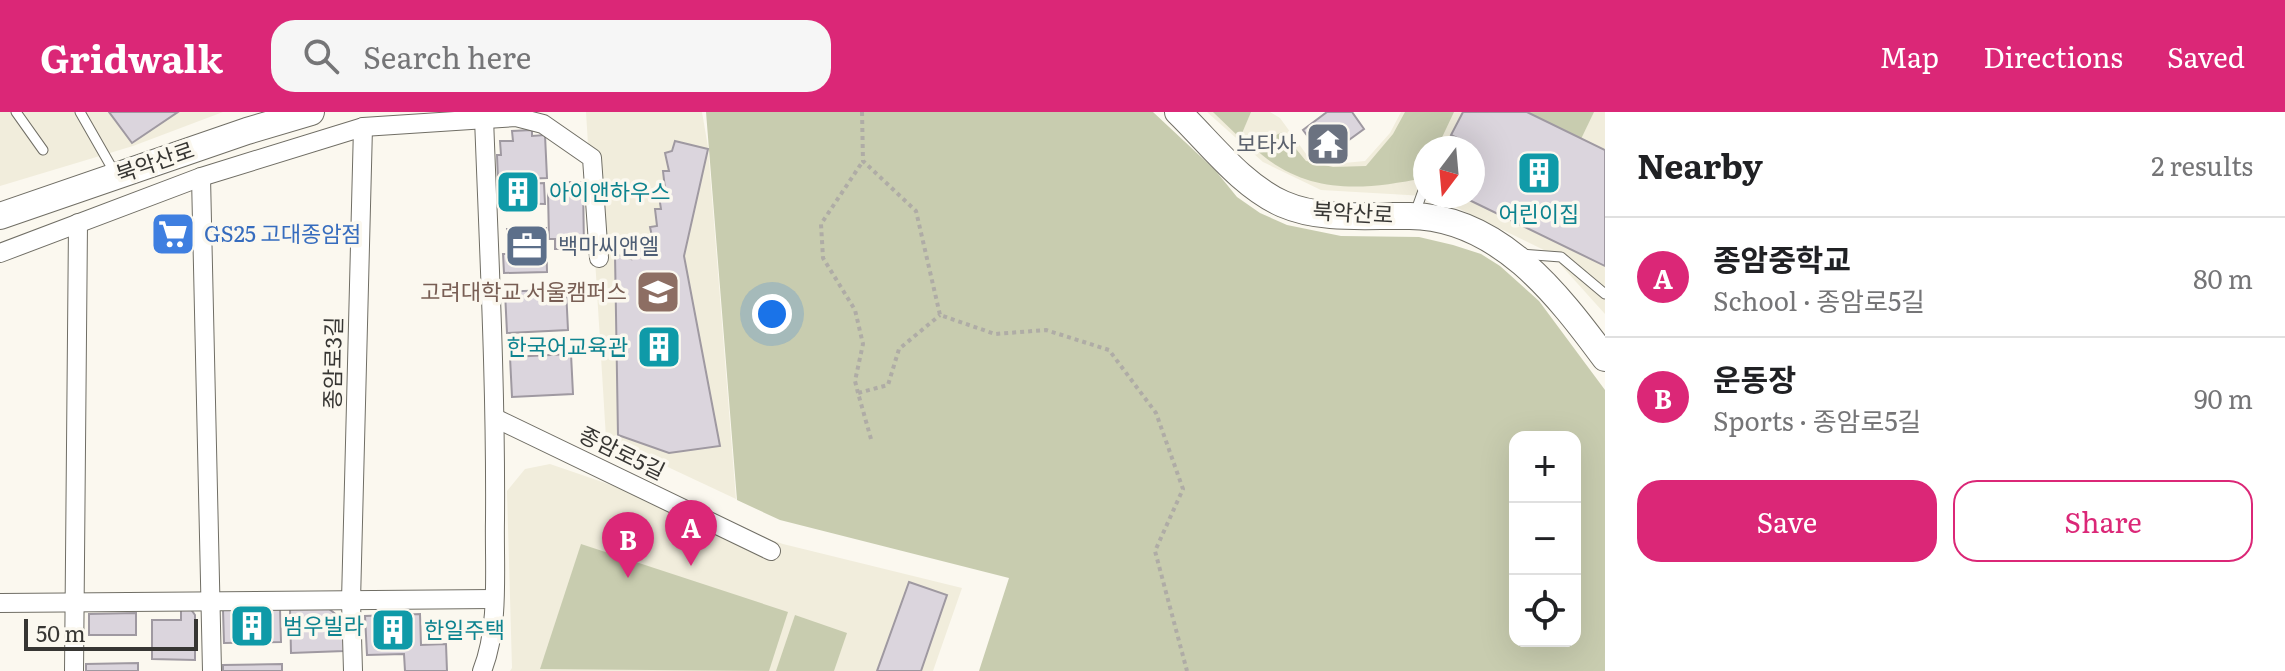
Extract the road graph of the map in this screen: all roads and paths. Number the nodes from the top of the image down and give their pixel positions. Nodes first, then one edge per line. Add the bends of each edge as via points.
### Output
1 (16, 112) edge
2 (80, 112) edge
3 (311, 112) edge
4 (862, 112) edge
5 (1178, 112) edge
6 (484, 118) junction
7 (363, 127) junction
8 (43, 150) dead end
9 (863, 161) junction
10 (116, 175) junction
11 (201, 177) junction
12 (1417, 208) edge
13 (0, 216) edge
14 (1414, 216) junction
15 (78, 223) junction
16 (0, 253) edge
17 (1514, 254) junction
18 (599, 258) dead end
19 (1605, 294) edge
20 (940, 315) junction
21 (1605, 358) edge
22 (858, 393) junction
23 (495, 418) junction
24 (871, 439) dead end
25 (771, 551) dead end
26 (494, 599) junction
27 (351, 601) junction
28 (211, 602) junction
29 (0, 603) edge
30 (73, 603) junction
31 (74, 671) edge
32 (212, 671) edge
33 (353, 671) edge
34 (482, 671) edge
35 (1187, 671) edge

1 - 8 lane
2 - 10 lane
3 - 10 street, 북악산로
4 - 9 path
5 - 14 street, 북악산로 via 1250,183 1282,204 1341,216
6 - 7 street
6 - 18 street via 531,119 592,158
6 - 23 street
7 - 11 street
7 - 27 street, 종암로3길
9 - 20 path via 916,211
9 - 22 path via 821,224 823,258 855,310 863,344 855,381
10 - 13 street, 북악산로
11 - 15 street
11 - 28 street
12 - 14 lane
14 - 17 street, 북악산로 via 1456,224
15 - 16 street
15 - 30 street
17 - 19 lane via 1561,257
17 - 21 street, 북악산로
20 - 22 path via 899,349 888,385
20 - 35 path via 995,334 1046,330 1109,350 1156,413 1183,489 1155,551
22 - 24 path
23 - 25 street, 종암로5길
23 - 26 street
26 - 27 street
26 - 34 street
27 - 28 street
27 - 33 street, 종암로3길
28 - 30 street
28 - 32 street
29 - 30 street
30 - 31 street

